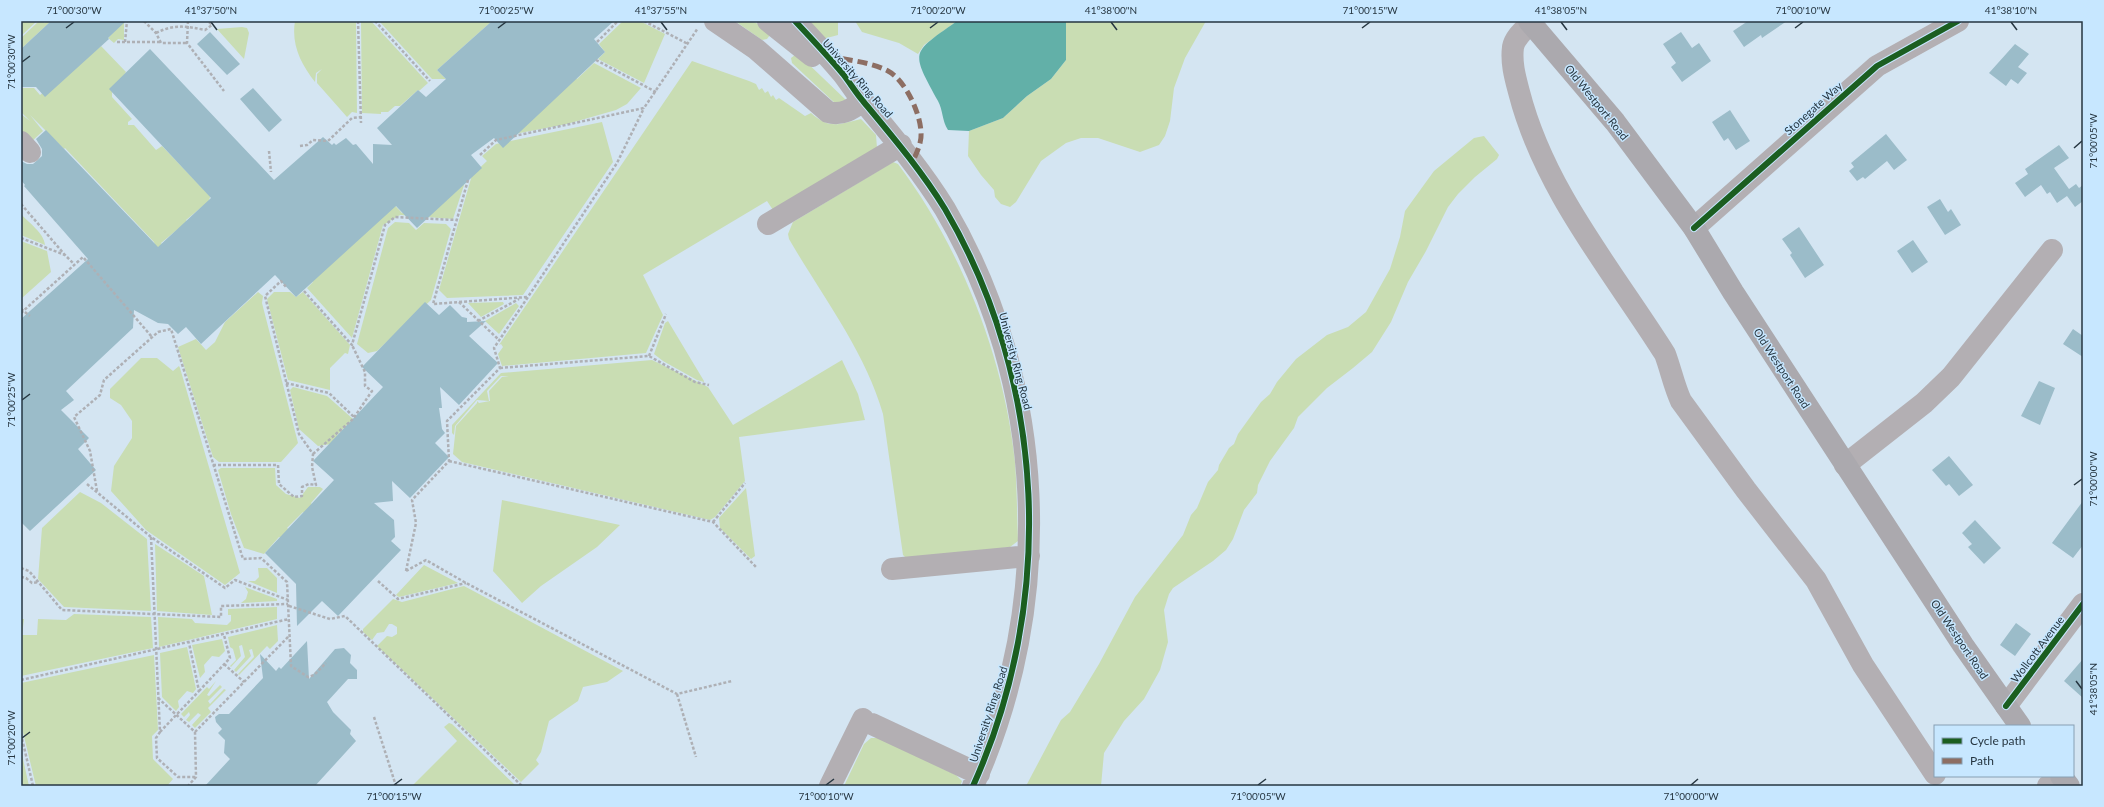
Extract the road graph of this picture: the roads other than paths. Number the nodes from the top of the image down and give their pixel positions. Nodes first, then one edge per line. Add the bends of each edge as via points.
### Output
1 (768, 21) edge
2 (1958, 21) edge
3 (1530, 22) edge
4 (707, 25) edge
5 (795, 29) edge
6 (772, 62) junction
7 (863, 101) junction
8 (901, 145) junction
9 (768, 224) dead end
10 (1694, 228) junction
11 (2052, 250) dead end
12 (1845, 465) junction
13 (1029, 556) junction
14 (892, 569) dead end
15 (2083, 604) edge
16 (2006, 706) junction
17 (2019, 725) edge
18 (1934, 772) edge
19 (1937, 777) edge
20 (976, 780) edge
21 (830, 786) edge
22 (1942, 786) edge

1 - 5 street, University Ring Road
2 - 10 street, Stonegate Way via 1877,66
3 - 10 main road, Old Westport Road via 1615,122
3 - 18 street via 1517,37 1513,70 1524,114 1545,165 1611,273 1665,354 1674,387 1681,401 1816,580 1863,665
4 - 6 street
5 - 6 street
5 - 7 street, University Ring Road
6 - 7 street via 828,112 846,112
7 - 8 street, University Ring Road
8 - 9 street
8 - 13 street, University Ring Road via 931,187 961,238 984,288 1004,346 1022,421 1027,461 1030,501
10 - 12 main road, Old Westport Road
11 - 12 street via 1951,377 1924,403
12 - 16 main road, Old Westport Road
13 - 14 street
13 - 20 street, University Ring Road via 1023,614 1013,671 1000,717
15 - 16 street, Wollcott Avenue
16 - 17 main road, Old Westport Road
19 - 22 street
20 - 21 street via 867,721

